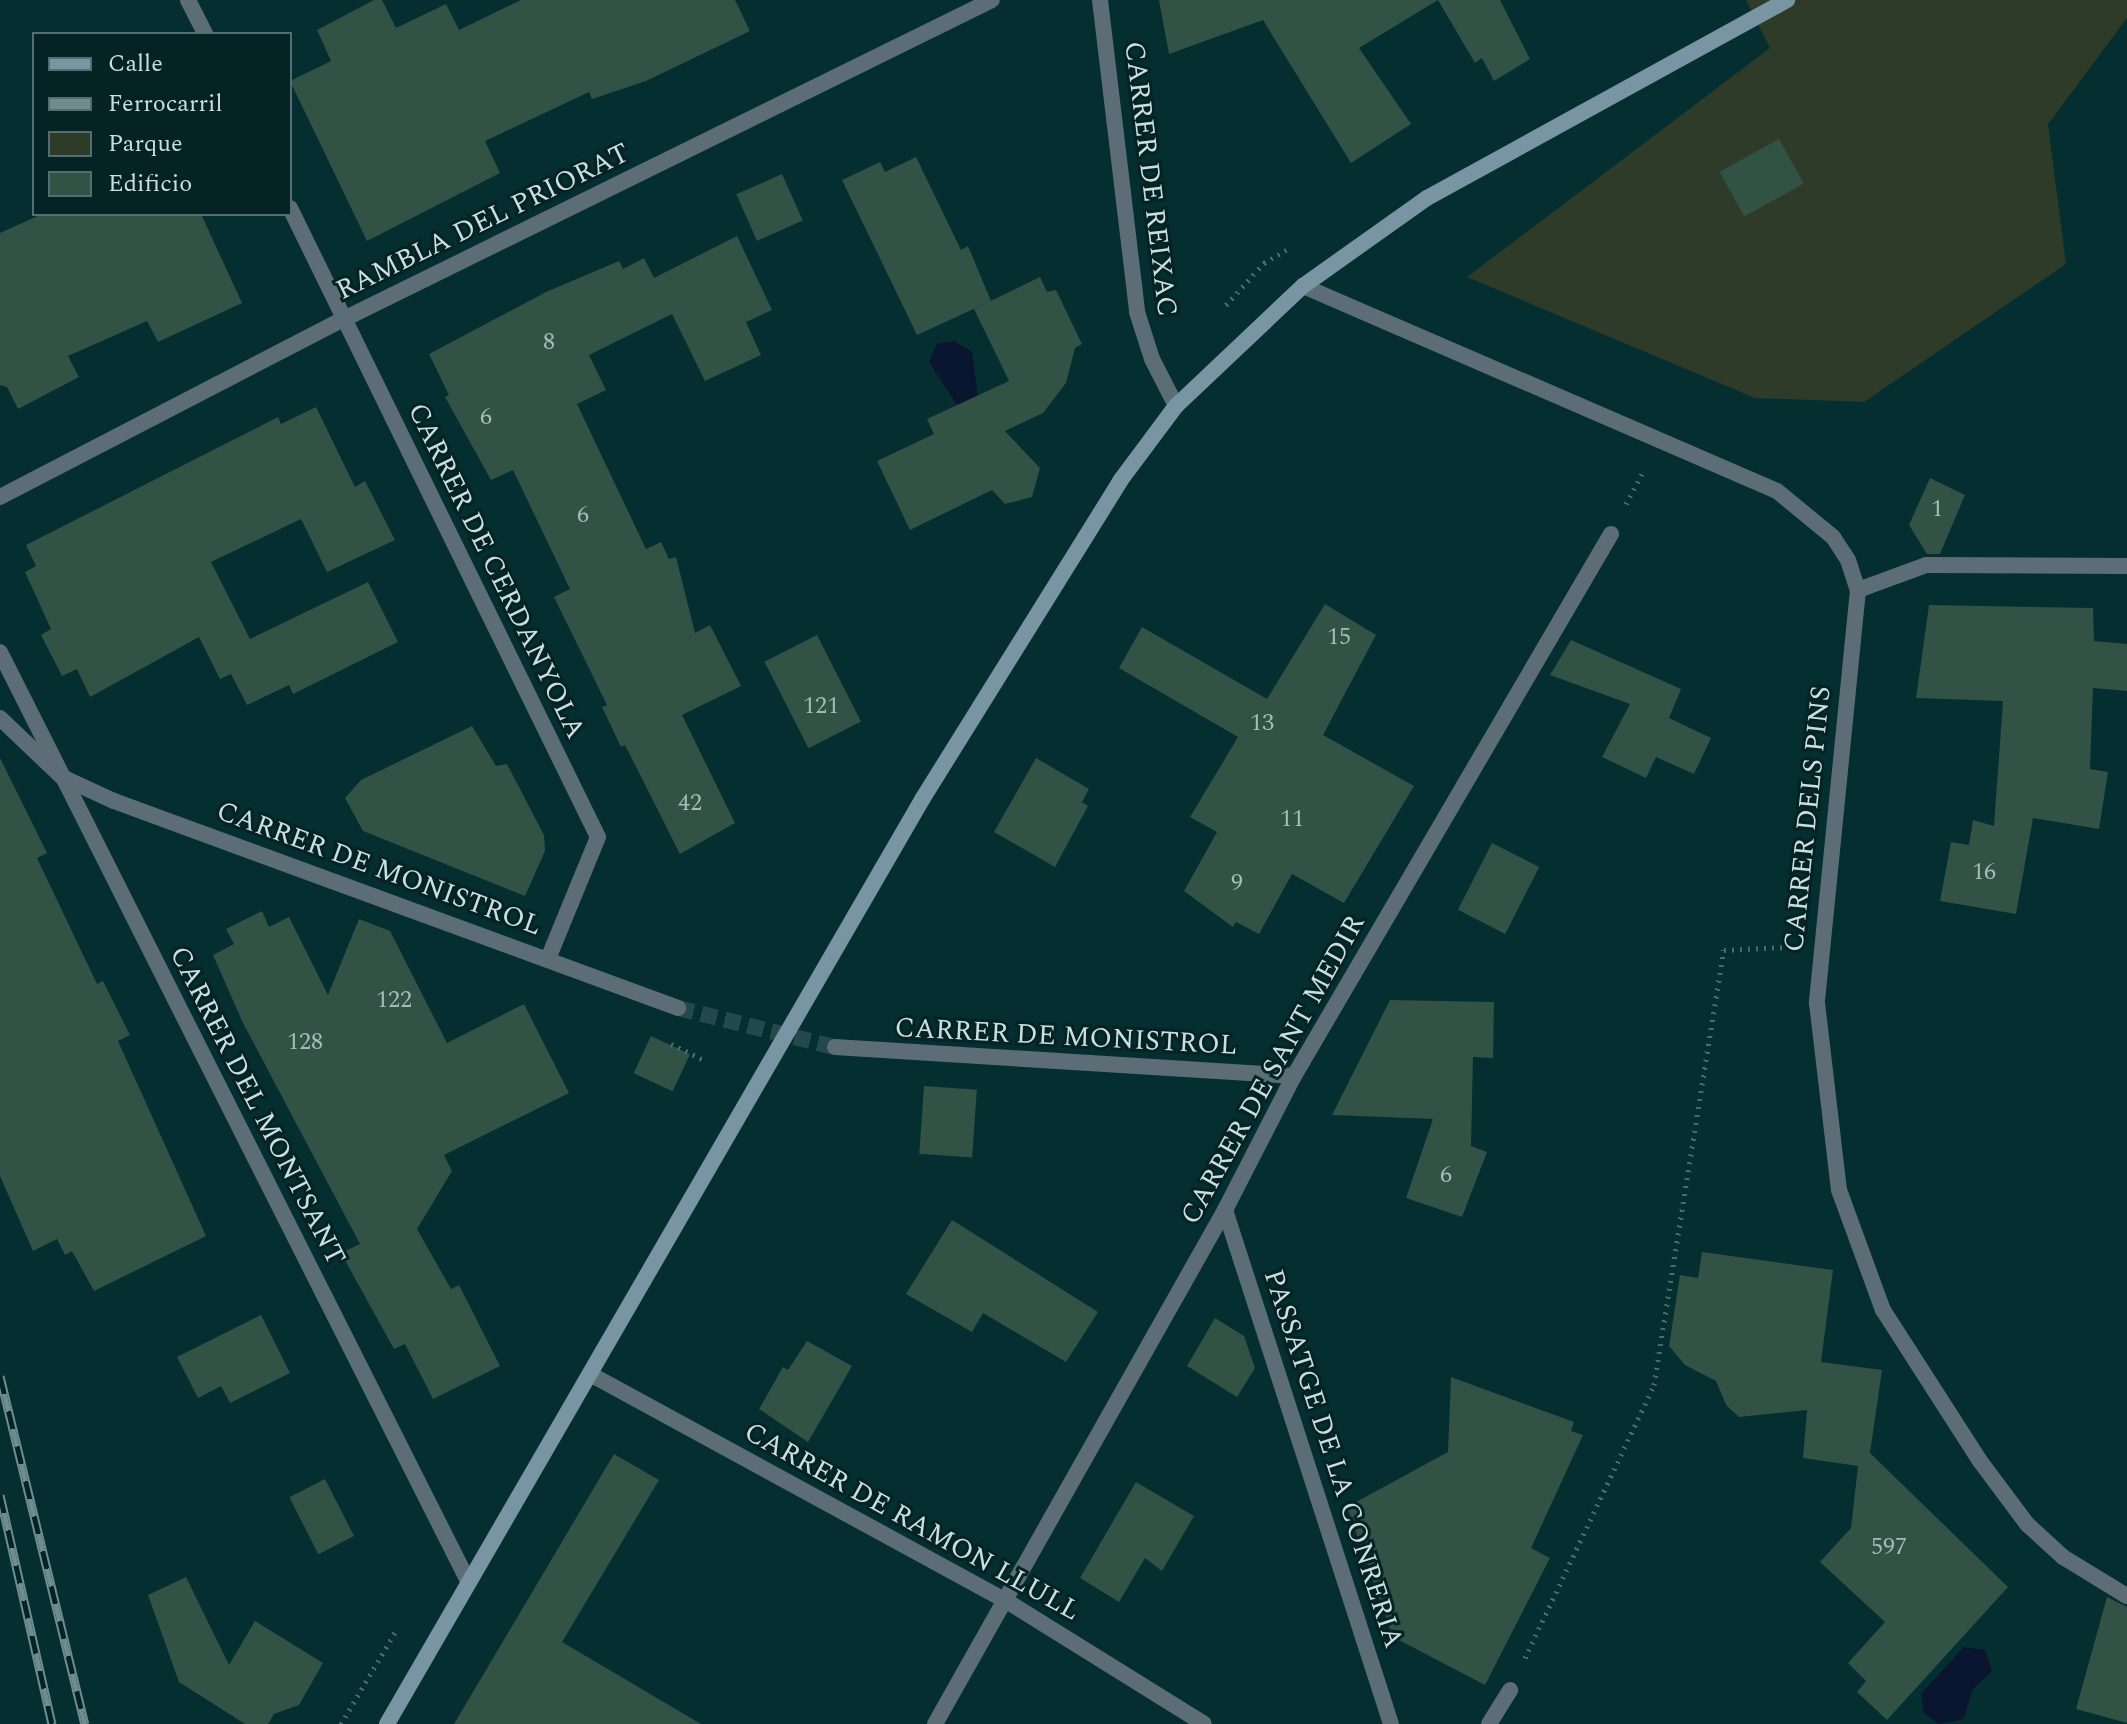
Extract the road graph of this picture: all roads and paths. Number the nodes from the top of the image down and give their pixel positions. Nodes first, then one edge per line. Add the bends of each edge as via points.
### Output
1 (188, 0) edge
2 (992, 0) edge
3 (1100, 0) edge
4 (1787, 0) edge
5 (204, 32) edge
6 (292, 212) edge
7 (1303, 286) junction
8 (344, 319) junction
9 (1176, 406) junction
10 (1658, 442) junction
11 (0, 497) edge
12 (1611, 534) joint
13 (2127, 566) edge
14 (1858, 590) junction
15 (0, 652) edge
16 (0, 718) edge
17 (62, 777) junction
18 (1820, 945) junction
19 (548, 959) junction
20 (678, 1008) tunnel mouth
21 (835, 1047) tunnel mouth
22 (1294, 1076) junction
23 (1225, 1210) junction
24 (590, 1374) junction
25 (469, 1583) junction
26 (2127, 1596) edge
27 (1005, 1600) junction
28 (1510, 1690) joint
29 (387, 1724) edge
30 (935, 1724) edge
31 (1204, 1724) edge
32 (1391, 1724) edge
33 (1489, 1724) edge

1 - 5 street
2 - 8 street, RAMBLA DEL PRIORAT
3 - 9 street, CARRER DE REIXAC via 1137,312 1152,359
4 - 7 main road via 1427,198
6 - 8 street, CARRER DE CERDANYOLA
7 - 9 main road
7 - 10 street
8 - 11 street, RAMBLA DEL PRIORAT
8 - 19 street, CARRER DE CERDANYOLA via 598,837
9 - 24 main road via 1114,490 923,798
10 - 12 path
10 - 14 street via 1777,491 1833,537
12 - 22 street, CARRER DE SANT MEDIR
13 - 14 street via 1926,565
14 - 18 street, CARRER DELS PINS
15 - 17 street, CARRER DEL MONTSANT
16 - 17 street
17 - 19 street, CARRER DE MONISTROL
17 - 25 street, CARRER DEL MONTSANT
18 - 26 street, CARRER DELS PINS via 1820,1050 1839,1190 1883,1310 1929,1388 2027,1524 2063,1557
18 - 28 path via 1724,950 1654,1385
19 - 20 street, CARRER DE MONISTROL
21 - 22 street, CARRER DE MONISTROL
22 - 23 street, CARRER DE SANT MEDIR
23 - 27 street, CARRER DE SANT MEDIR
23 - 32 street, PASSATGE DE LA CONRERIA
24 - 25 main road
24 - 27 street, CARRER DE RAMON LLULL
25 - 29 main road
27 - 30 street, CARRER DE SANT MEDIR
27 - 31 street, CARRER DE RAMON LLULL
28 - 33 street

